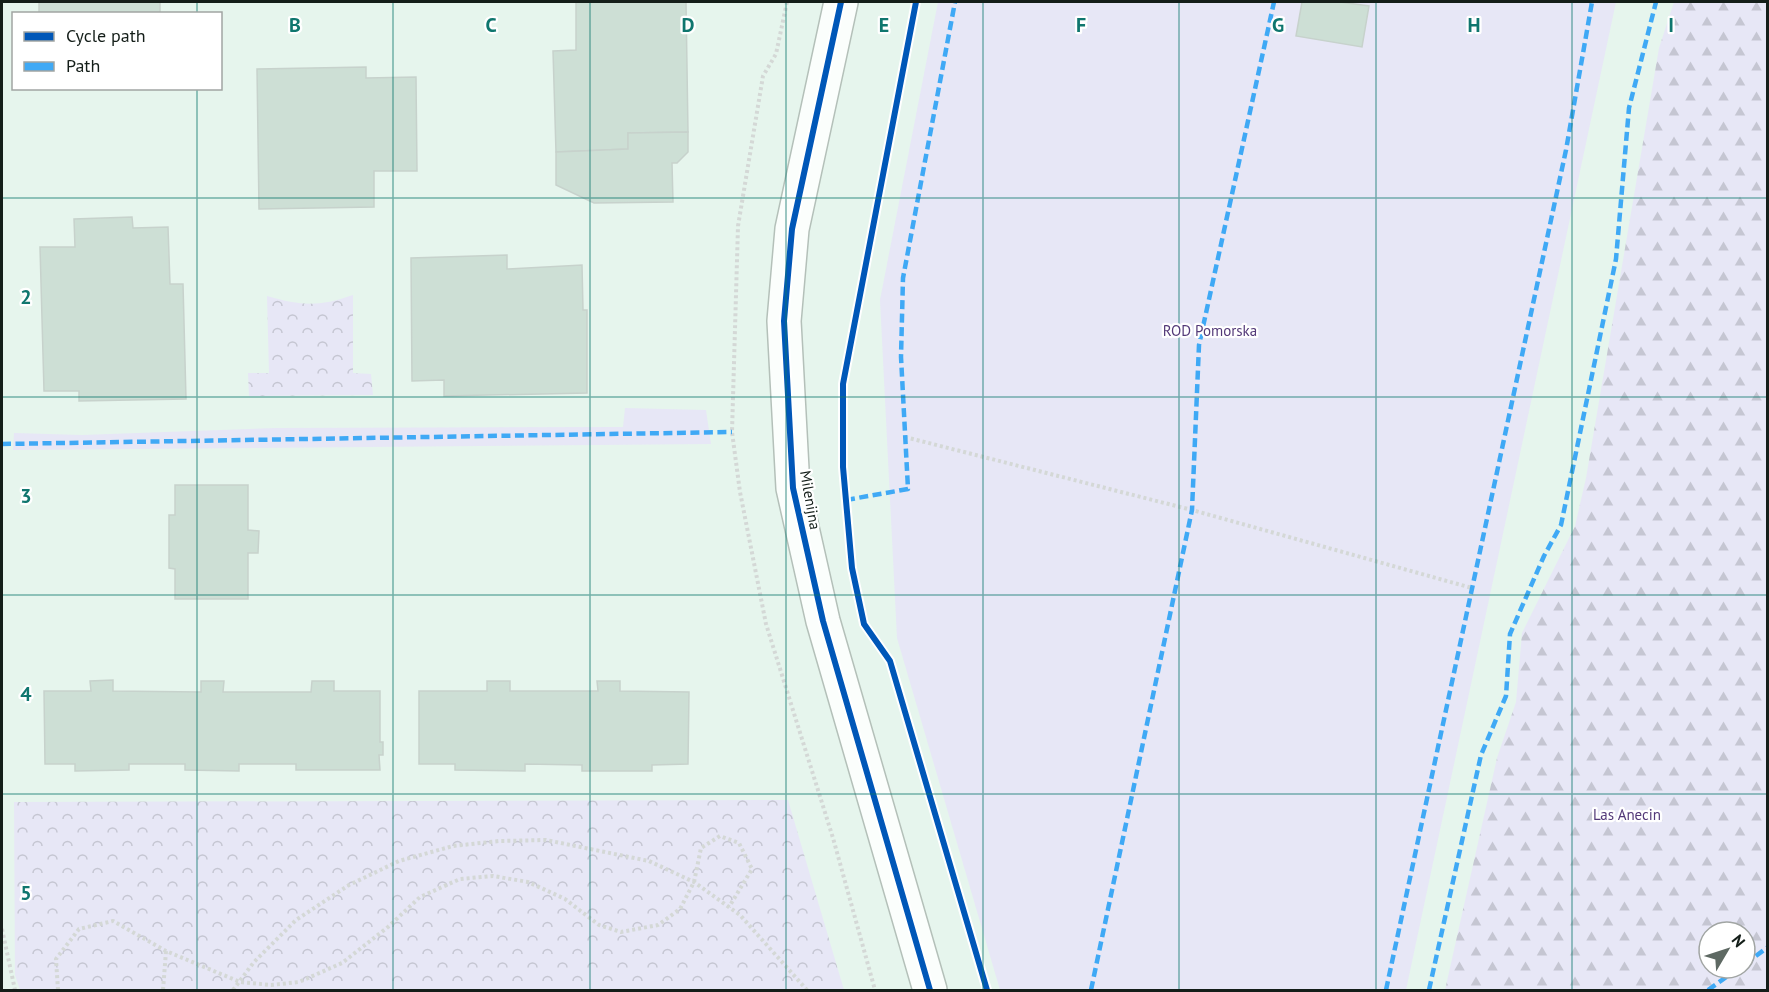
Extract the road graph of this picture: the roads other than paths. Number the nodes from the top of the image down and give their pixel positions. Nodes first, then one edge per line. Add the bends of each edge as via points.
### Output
1 (841, 2) edge
2 (930, 990) edge

1 - 2 street, Milenijna via 792,229 784,321 793,488 823,621

